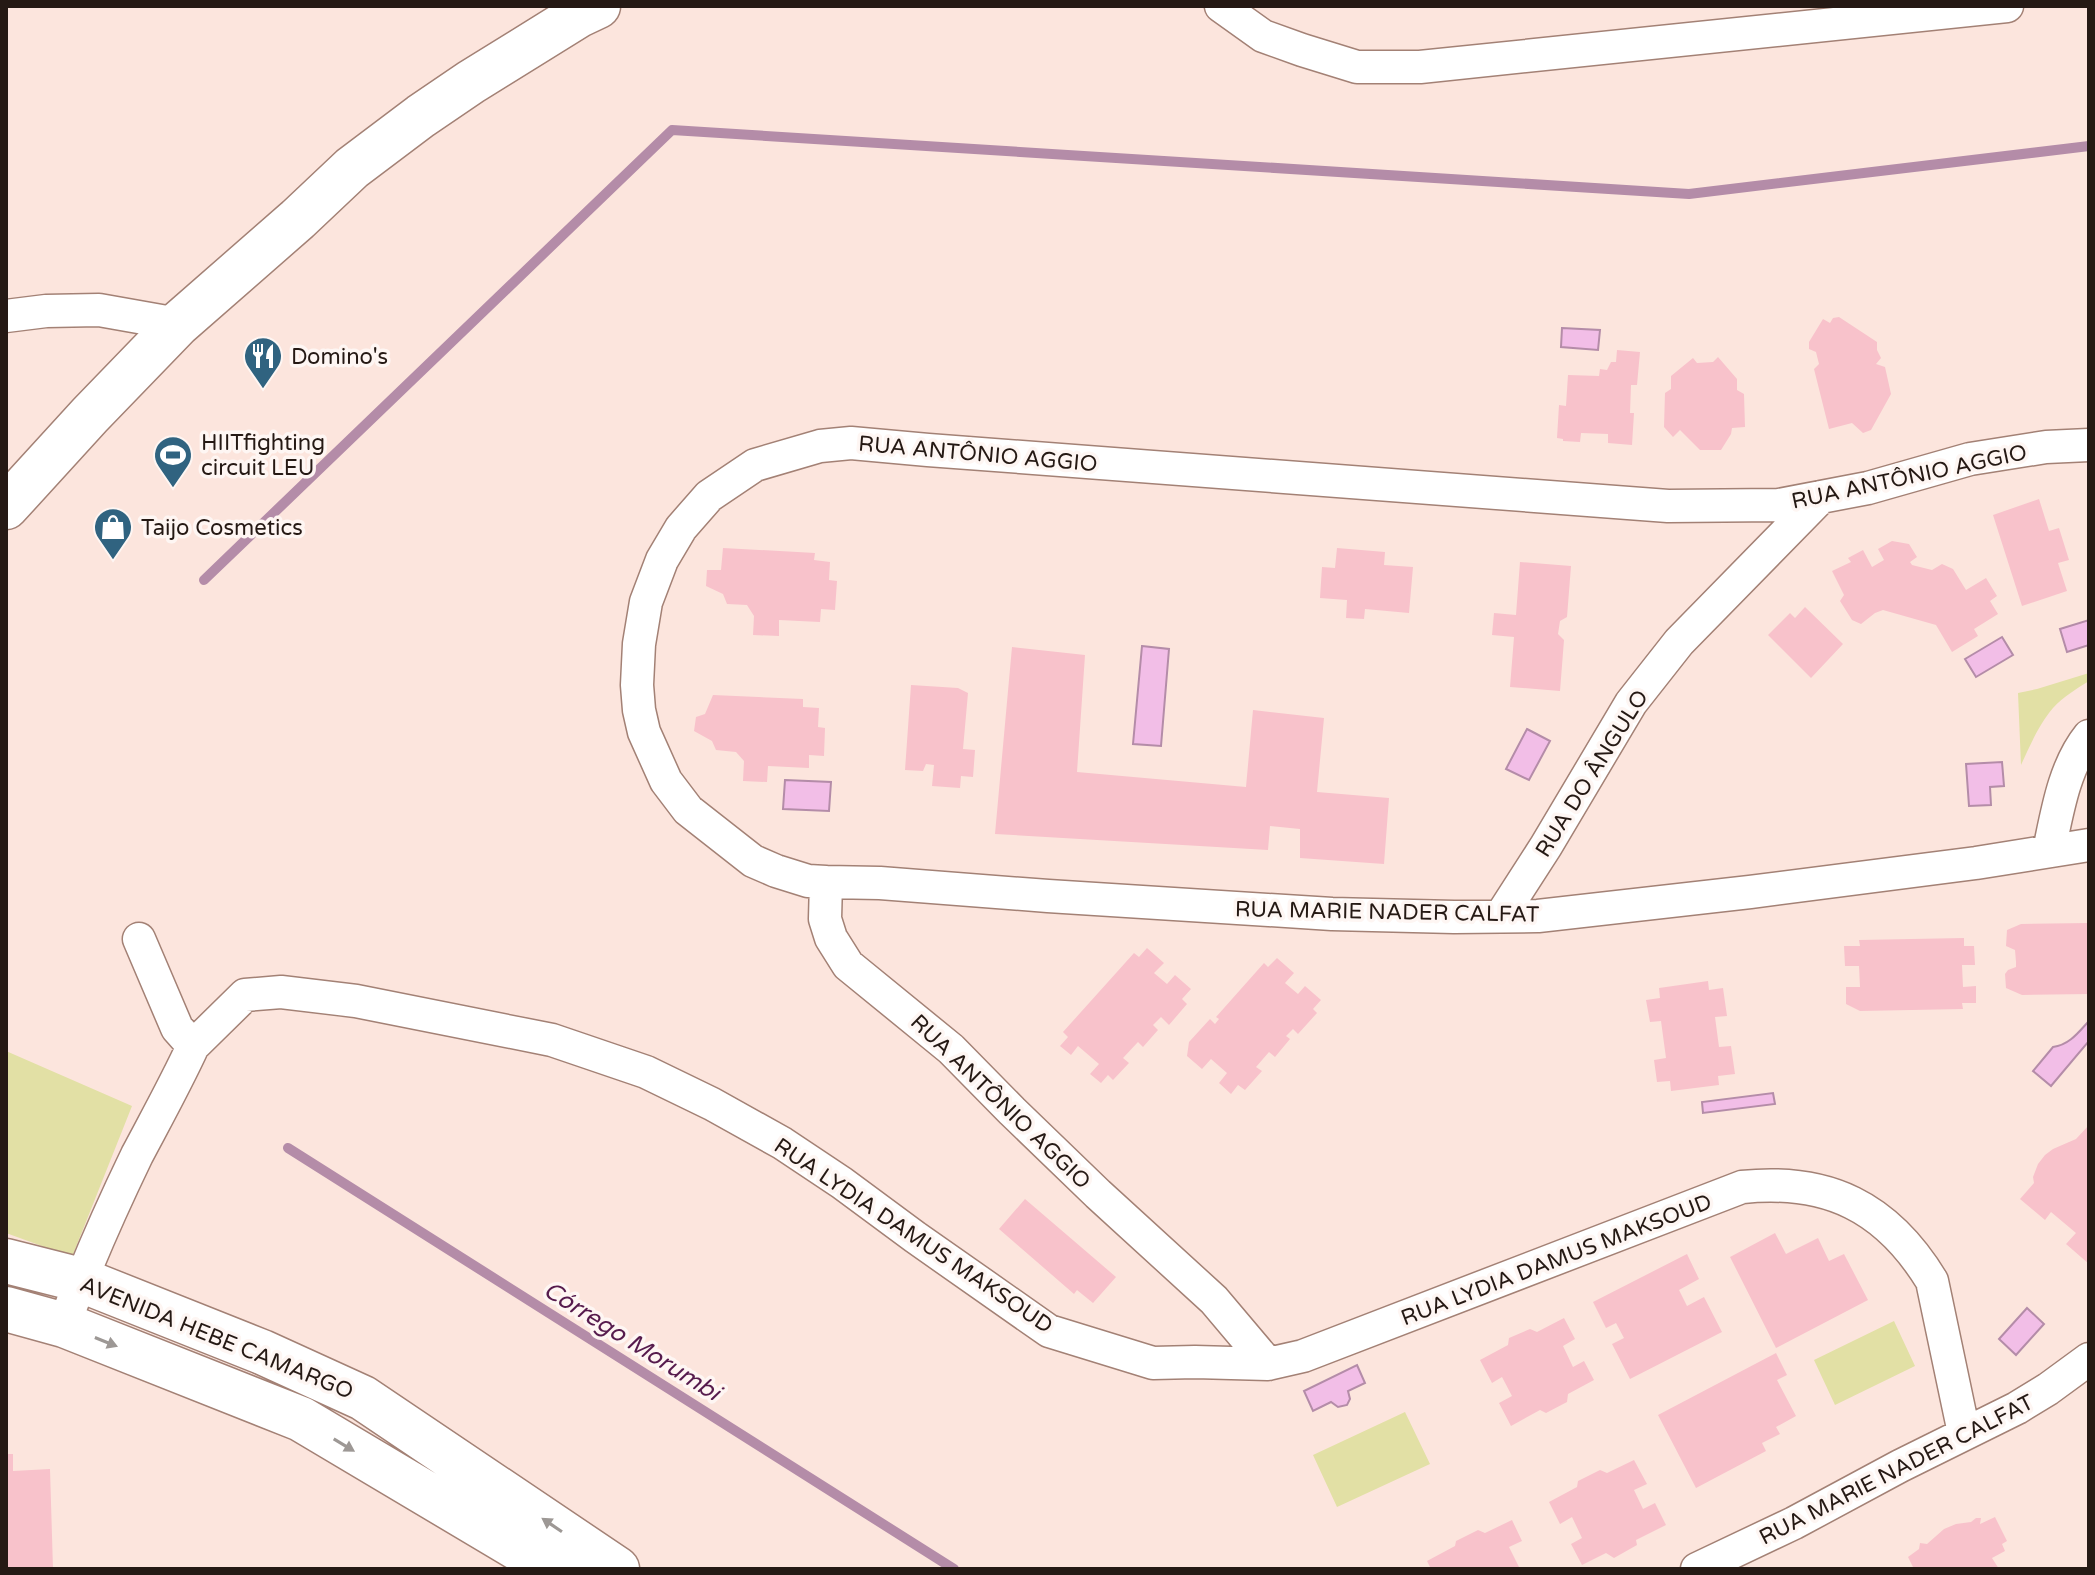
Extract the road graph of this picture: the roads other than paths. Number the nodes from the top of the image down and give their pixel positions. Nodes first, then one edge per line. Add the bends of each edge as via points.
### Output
1 (598, 6) edge
2 (1221, 6) edge
3 (2007, 6) edge
4 (6, 316) edge
5 (178, 324) junction
6 (2089, 445) edge
7 (1821, 497) junction
8 (6, 507) edge
9 (2089, 736) edge
10 (2089, 845) edge
11 (2049, 851) junction
12 (826, 882) junction
13 (1501, 916) junction
14 (139, 939) dead end
15 (193, 1046) junction
16 (6, 1261) edge
17 (81, 1280) junction
18 (6, 1309) edge
19 (64, 1325) junction
20 (2089, 1359) edge
21 (1268, 1364) junction
22 (1964, 1433) junction
23 (553, 1569) edge
24 (617, 1569) edge
25 (1697, 1569) edge

1 - 5 main road via 421,116 352,168
2 - 3 street via 1263,36 1357,67 1420,67
4 - 5 street via 99,310
5 - 8 main road
6 - 7 street, RUA ANTÔNIO AGGIO via 1970,459
7 - 12 street, RUA ANTÔNIO AGGIO via 1779,505 1668,506 851,443 820,446 755,465 709,496 662,560 646,602 639,644 639,710 666,781 688,810 753,861 808,881
7 - 13 street, RUA DO ÂNGULO via 1679,642 1631,703
9 - 11 street via 2067,779
10 - 11 street, RUA MARIE NADER CALFAT
11 - 13 street, RUA MARIE NADER CALFAT via 1750,892
12 - 13 street, RUA MARIE NADER CALFAT via 1332,914
12 - 21 street, RUA ANTÔNIO AGGIO via 825,919 848,965 951,1049 1214,1300
14 - 15 street via 177,1028
15 - 17 street
15 - 21 street, RUA LYDIA DAMUS MAKSOUD via 245,995 281,992 356,1001 552,1040 646,1072 782,1143 1049,1331 1153,1363
16 - 17 main road, AVENIDA HEBE CAMARGO
17 - 19 street
24 -> 17 main road, AVENIDA HEBE CAMARGO via 363,1398
18 - 19 main road, AVENIDA HEBE CAMARGO
19 -> 23 main road, AVENIDA HEBE CAMARGO via 301,1419
20 - 22 street, RUA MARIE NADER CALFAT via 2017,1408
21 - 22 street, RUA LYDIA DAMUS MAKSOUD via 1303,1356 1742,1187 1771,1184 1832,1194 1868,1210 1918,1259 1932,1281
22 - 25 street, RUA MARIE NADER CALFAT

